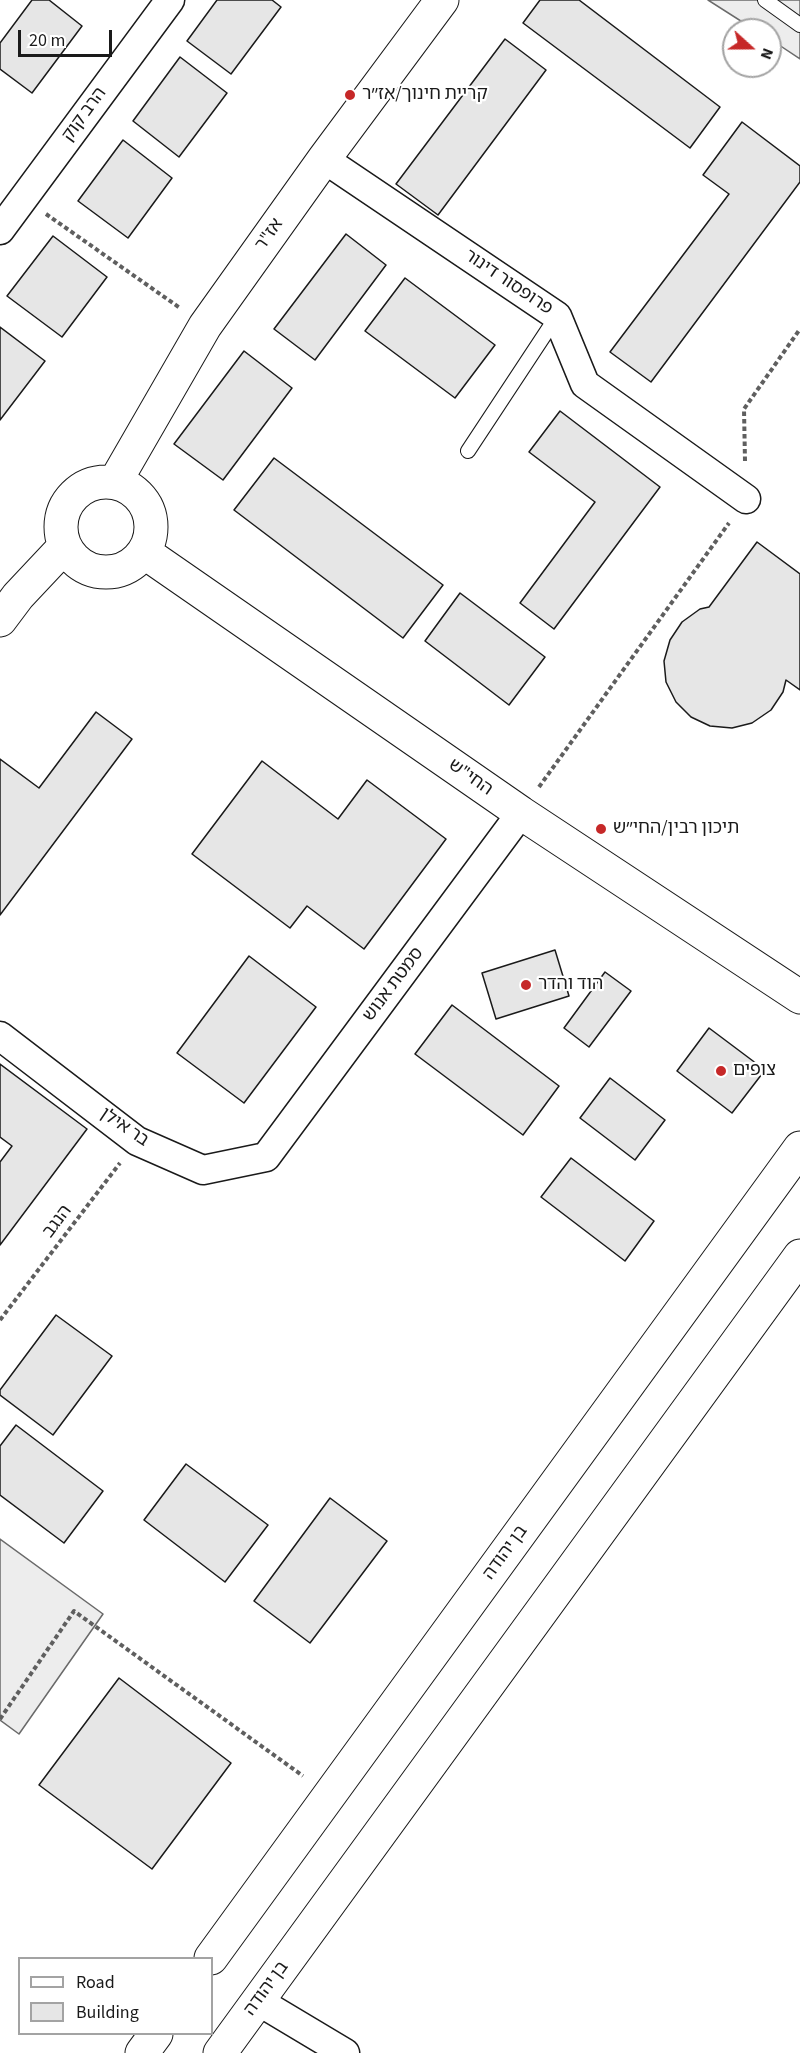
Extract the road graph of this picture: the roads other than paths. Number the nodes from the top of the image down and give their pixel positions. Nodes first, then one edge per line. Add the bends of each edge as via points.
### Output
1 (170, 0) edge
2 (442, 0) edge
3 (765, 0) edge
4 (800, 25) edge
5 (324, 159) junction
6 (0, 230) edge
7 (557, 316) junction
8 (468, 451) dead end
9 (115, 482) junction
10 (746, 499) road end
11 (65, 546) junction
12 (144, 552) junction
13 (0, 620) edge
14 (521, 813) junction
15 (799, 997) edge
16 (0, 1036) edge
17 (800, 1148) edge
18 (266, 1157) joint
19 (800, 1256) edge
20 (212, 1957) edge
21 (258, 2001) junction
22 (155, 2035) edge
23 (142, 2053) edge
24 (220, 2053) edge
25 (345, 2053) edge

1 - 6 street, הרב קוק
2 - 5 main road, אז"ר
3 - 4 lane
5 - 7 street, פרופסור דינור
5 - 9 main road, אז"ר via 206,326
7 - 8 lane
7 - 10 street, פרופסור דינור via 585,384
9 - 11 main road via 88,486 67,504 62,518
9 - 12 main road via 141,497 148,510 152,524
11 - 12 main road via 83,566 103,572 123,570
11 - 13 main road
12 - 14 main road, החי"ש
14 - 15 main road, החי"ש
14 - 18 street, סמטת אנוש
16 - 18 street, בר אילן via 138,1140 203,1170
17 - 20 main road, בן יהודה
19 - 21 main road, בן יהודה
21 - 24 main road, בן יהודה
21 - 25 street
22 - 23 main road

